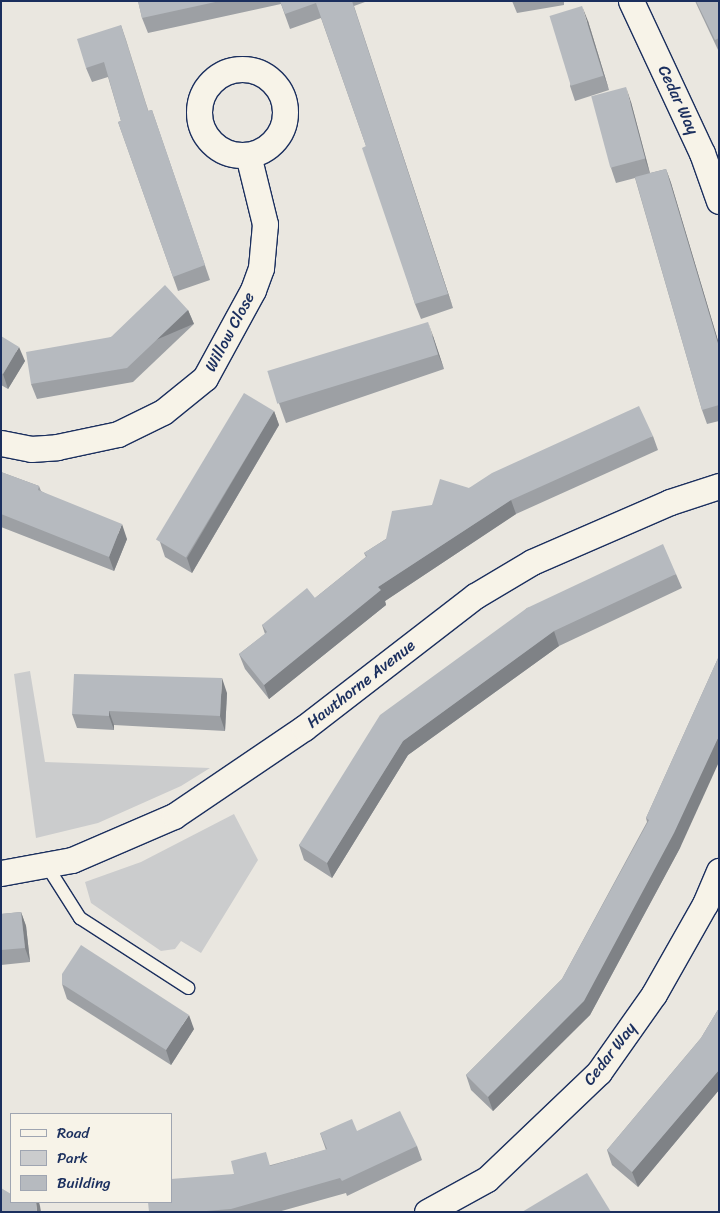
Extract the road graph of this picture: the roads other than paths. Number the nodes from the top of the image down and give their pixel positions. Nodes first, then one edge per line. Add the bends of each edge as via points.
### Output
1 (631, 1) edge
2 (248, 155) dead end
3 (719, 201) edge
4 (1, 443) edge
5 (719, 486) edge
6 (47, 866) junction
7 (719, 871) edge
8 (1, 873) edge
9 (188, 988) dead end
10 (427, 1212) edge

1 - 3 street, Cedar Way via 702,153
2 - 4 street, Willow Close via 265,224 260,268 249,298 205,378 163,412 118,434 57,447 31,449
5 - 6 street, Hawthorne Avenue via 670,502 532,562 475,596 304,728 174,816 72,860
6 - 8 street, Hawthorne Avenue
6 - 9 lane via 80,918
7 - 10 street, Cedar Way via 705,904 654,994 599,1072 487,1179

